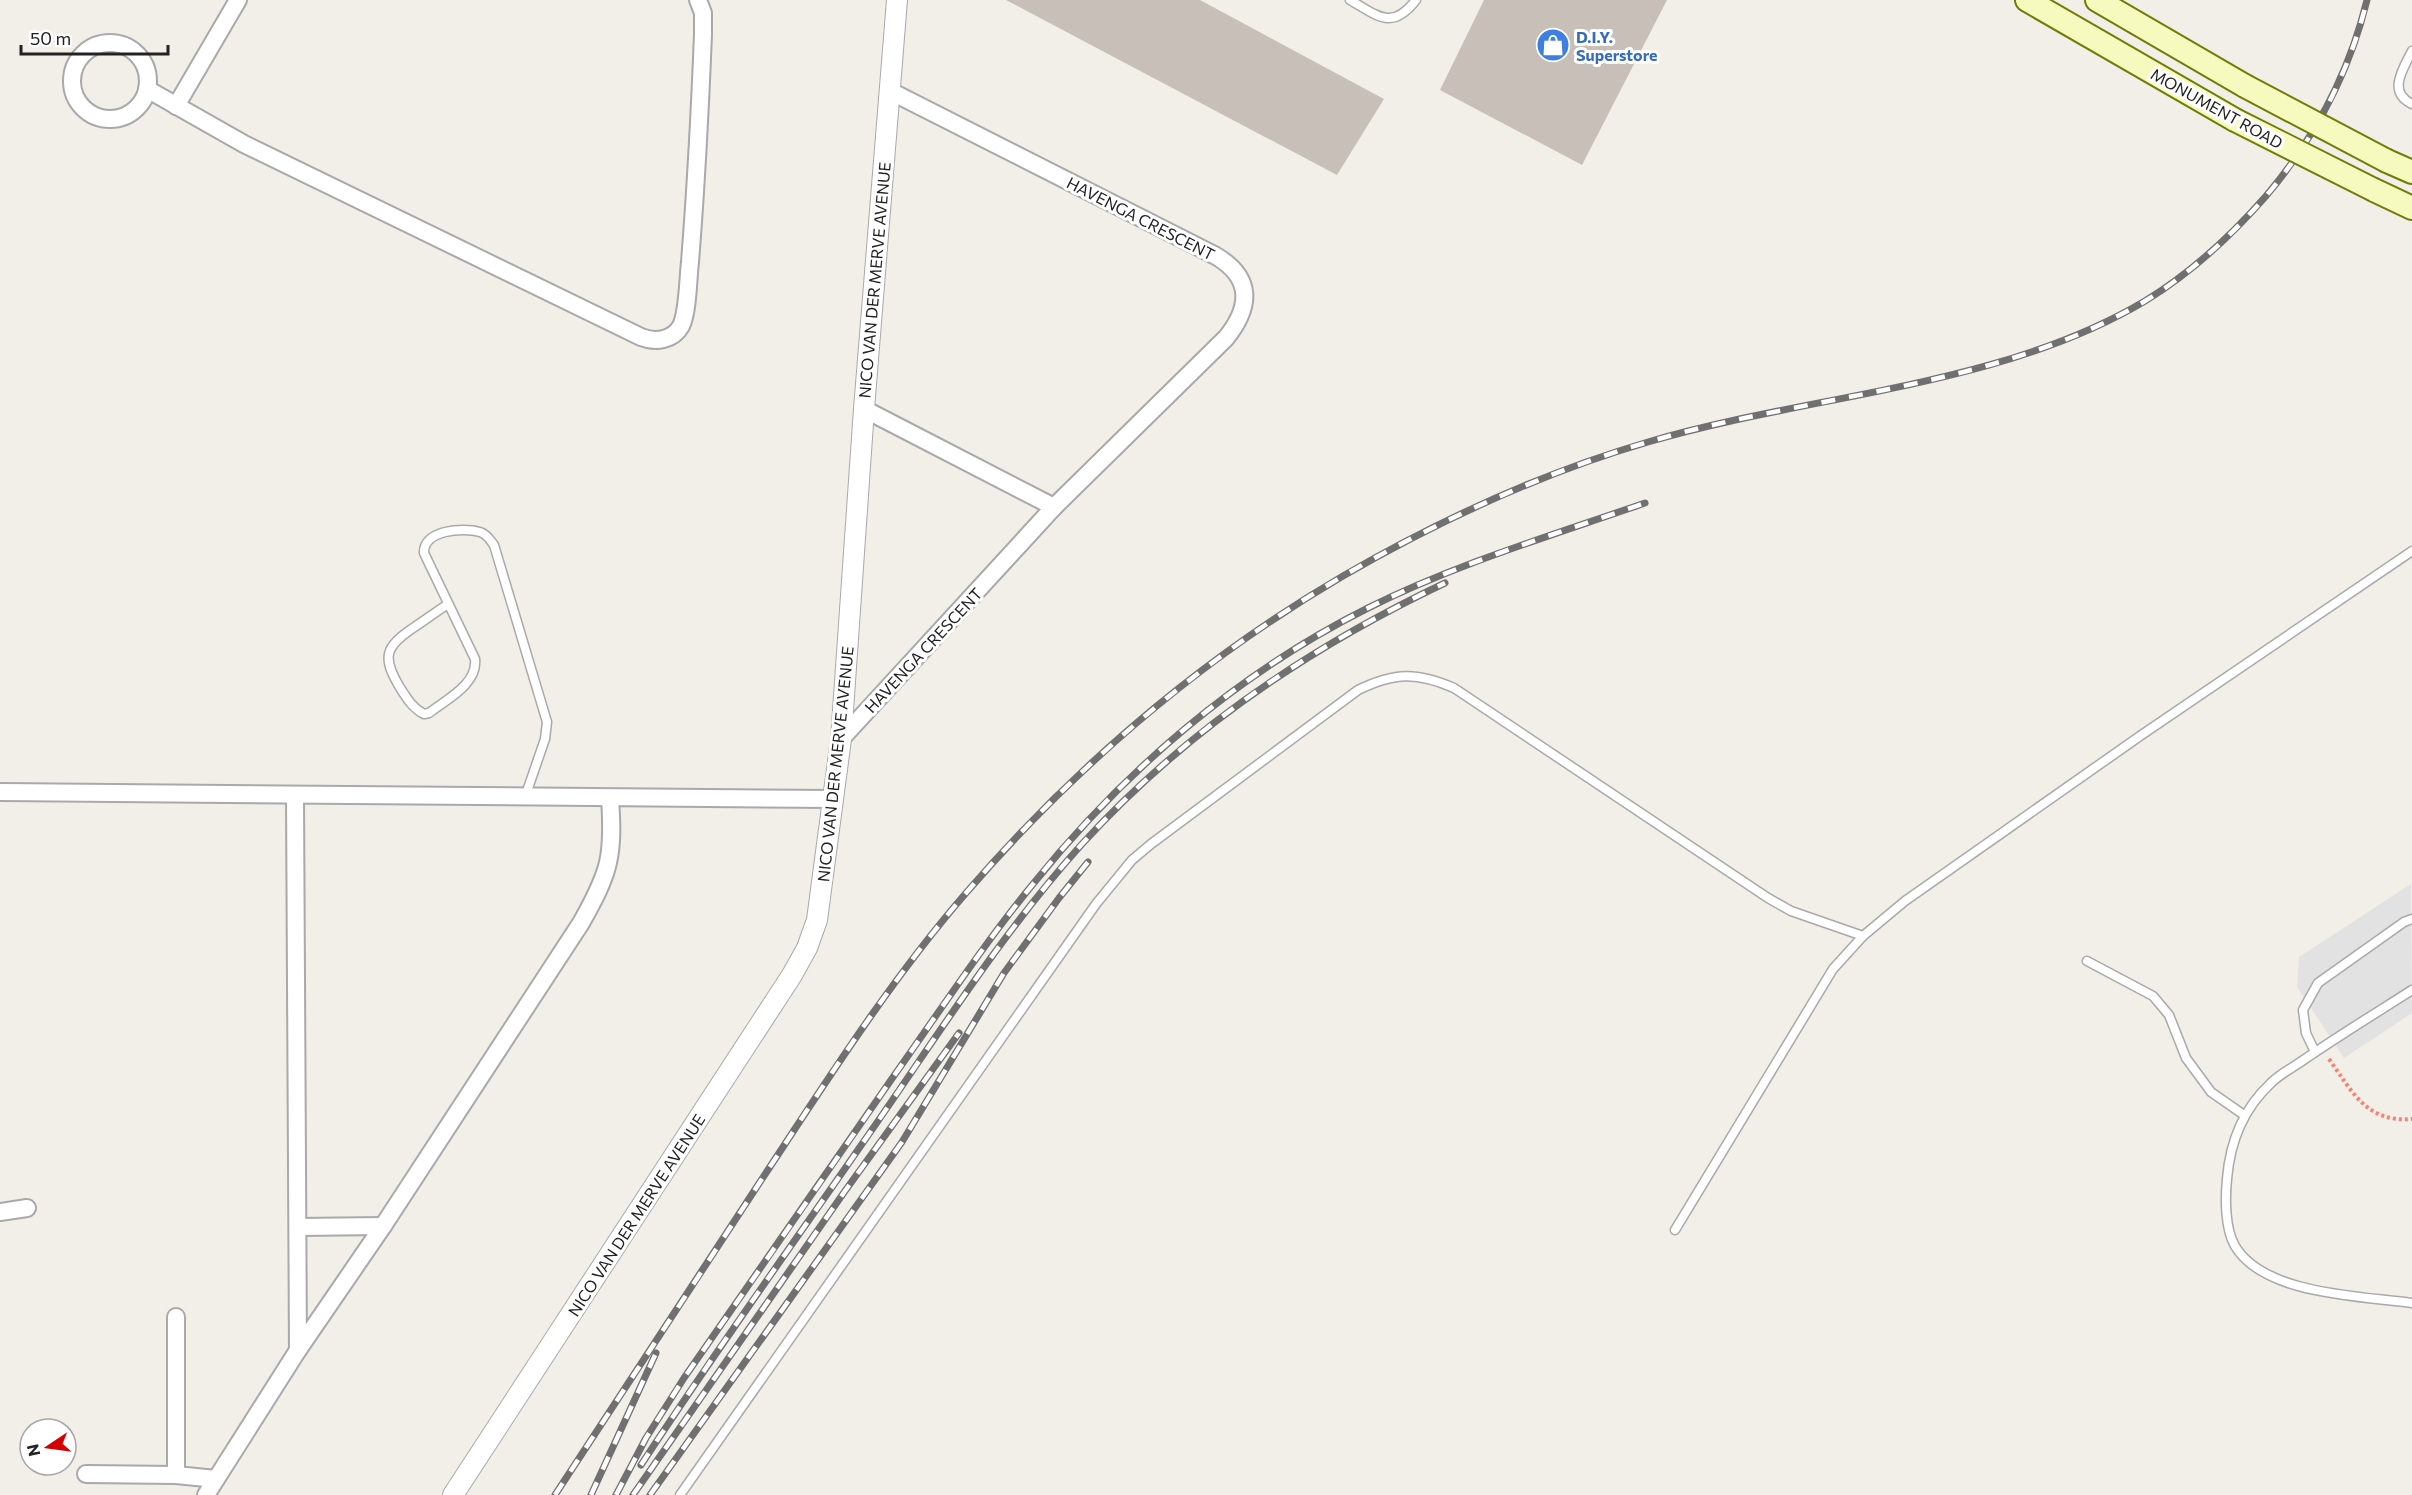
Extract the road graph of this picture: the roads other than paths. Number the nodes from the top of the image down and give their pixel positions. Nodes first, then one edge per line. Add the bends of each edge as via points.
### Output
1 (238, 0) edge
2 (698, 0) edge
3 (897, 0) edge
4 (1350, 0) edge
5 (1416, 0) edge
6 (2027, 0) edge
7 (2097, 0) edge
8 (2412, 51) edge
9 (147, 89) junction
10 (890, 91) junction
11 (2412, 104) edge
12 (176, 106) junction
13 (2412, 172) edge
14 (2412, 208) edge
15 (864, 409) junction
16 (1054, 507) junction
17 (2412, 551) edge
18 (448, 604) junction
19 (841, 739) junction
20 (0, 792) edge
21 (295, 796) junction
22 (525, 797) junction
23 (610, 798) junction
24 (834, 799) junction
25 (2412, 919) edge
26 (1863, 936) junction
27 (2087, 961) dead end
28 (2412, 990) edge
29 (2318, 1050) junction
30 (2244, 1115) junction
31 (27, 1208) dead end
32 (0, 1212) edge
33 (383, 1226) junction
34 (298, 1227) junction
35 (1675, 1230) dead end
36 (2412, 1303) edge
37 (176, 1317) dead end
38 (298, 1350) junction
39 (86, 1474) dead end
40 (176, 1475) junction
41 (216, 1479) junction
42 (206, 1495) edge
43 (453, 1495) edge
44 (680, 1495) edge

1 - 12 street
2 - 12 street via 704,34 689,273 683,322 675,333 662,340 641,337 244,144
3 - 10 street, NICO VAN DER MERVE AVENUE
4 - 5 lane via 1388,18 1405,14
6 - 14 main road, MONUMENT ROAD, bridge via 2235,120
7 - 13 main road, MONUMENT ROAD, bridge via 2245,86
8 - 11 lane via 2397,81 2399,92
9 - 9 street via 128,115 107,119 86,111 79,103 73,72 77,61 92,47 103,43 124,45 146,68
9 - 12 street
10 - 15 street, NICO VAN DER MERVE AVENUE
10 - 16 street, HAVENGA CRESCENT via 1205,250 1227,262 1242,280 1244,305 1226,338
15 - 16 street
15 - 19 street, NICO VAN DER MERVE AVENUE
16 - 19 street, HAVENGA CRESCENT
17 - 26 lane via 2140,736 1905,901
18 - 18 lane via 476,668 471,679 424,714 409,702 391,671 389,649 395,640
18 - 22 lane via 424,553 426,541 460,531 481,532 494,545 547,722
19 - 24 street, NICO VAN DER MERVE AVENUE
20 - 21 street
21 - 22 street
21 - 34 street
22 - 23 street
23 - 24 street
23 - 33 street via 612,848 602,885
24 - 43 street, NICO VAN DER MERVE AVENUE via 819,908 802,957
25 - 29 lane via 2318,983 2304,1010 2303,1023
26 - 35 lane via 1833,969
26 - 44 lane via 1791,911 1768,898 1454,687 1418,675 1377,681 1358,690 1132,860 1096,904
27 - 30 lane via 2153,996 2169,1015 2186,1058 2211,1092
28 - 29 lane
29 - 30 lane via 2272,1082
30 - 36 lane via 2228,1157 2226,1186 2230,1234 2240,1253 2256,1268 2284,1281 2320,1291
31 - 32 street
33 - 34 street
33 - 38 street
34 - 38 street
37 - 40 street
38 - 41 street
39 - 40 street
40 - 41 street
41 - 42 street

